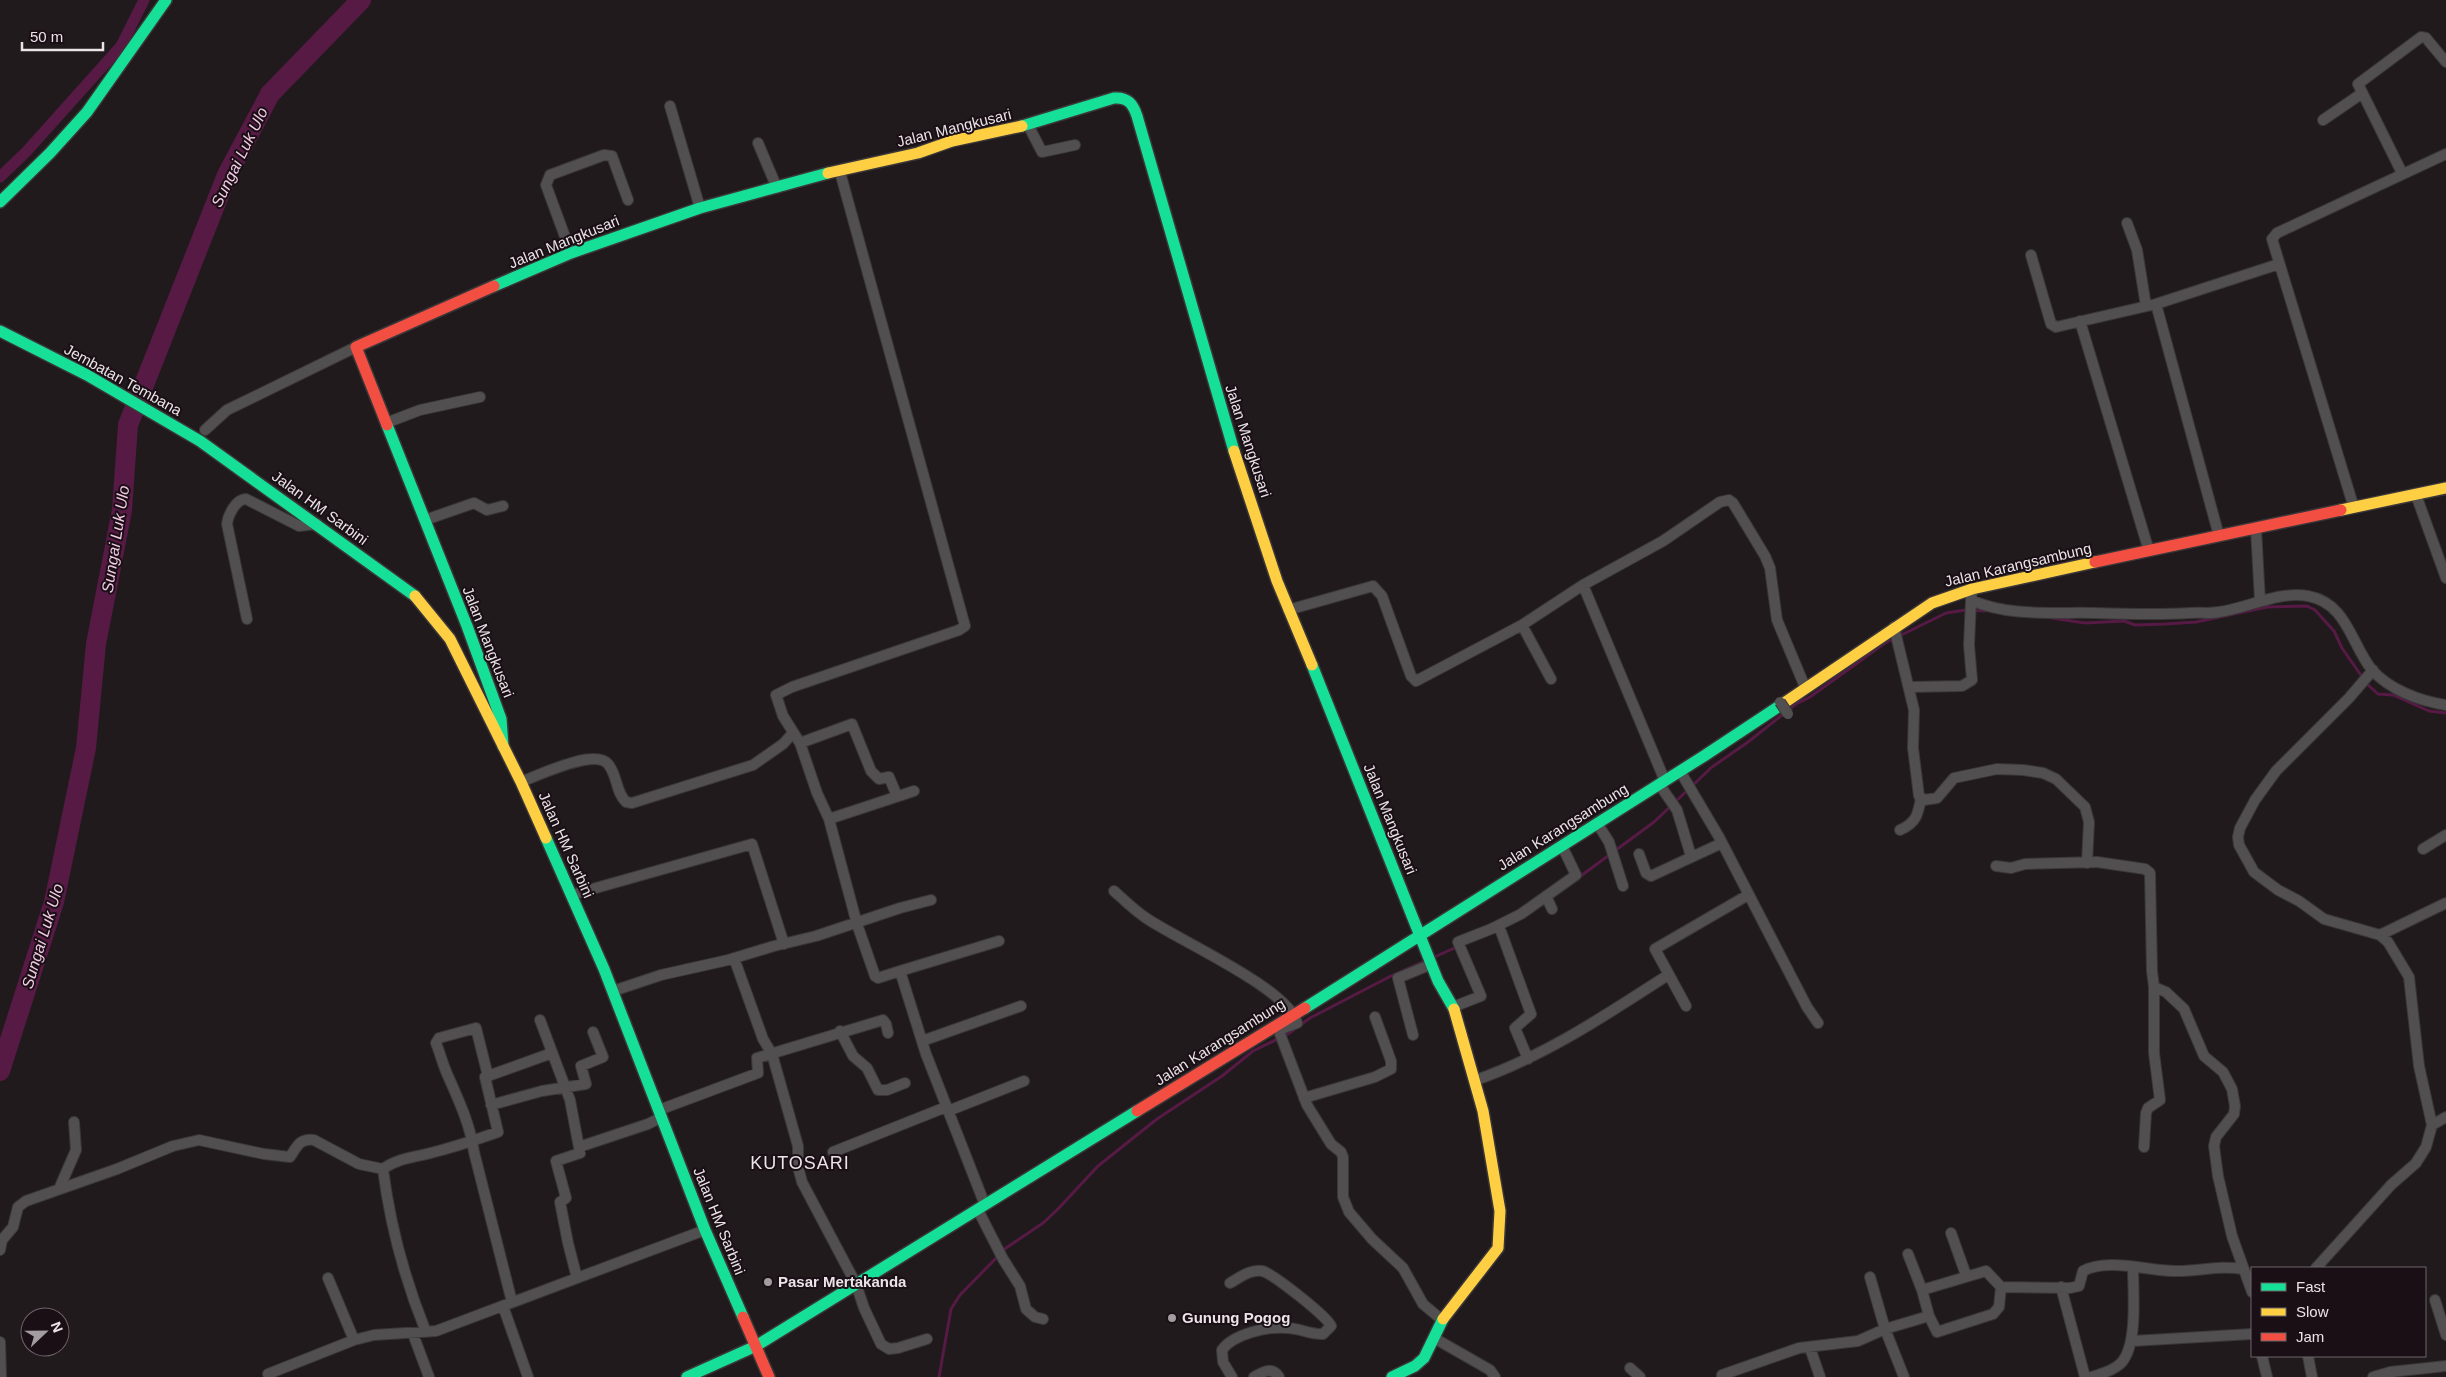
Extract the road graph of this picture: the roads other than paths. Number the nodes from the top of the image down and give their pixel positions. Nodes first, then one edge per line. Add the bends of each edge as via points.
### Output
1 (166, 0) edge
2 (2446, 62) edge
3 (2361, 94) junction
4 (670, 106) dead end
5 (2323, 120) dead end
6 (1028, 124) junction
7 (758, 143) dead end
8 (1075, 145) dead end
9 (2446, 154) edge
10 (840, 172) junction
11 (2402, 172) junction
12 (777, 188) junction
13 (628, 200) dead end
14 (0, 202) edge
15 (700, 208) junction
16 (2127, 223) dead end
17 (571, 253) junction
18 (2032, 255) dead end
19 (2280, 264) junction
20 (2151, 305) junction
21 (2080, 321) junction
22 (0, 331) edge
23 (356, 347) junction
24 (480, 397) dead end
25 (386, 423) junction
26 (205, 430) dead end
27 (189, 435) joint
28 (2446, 488) edge
29 (2416, 495) junction
30 (503, 506) dead end
31 (2354, 508) junction
32 (425, 520) junction
33 (317, 524) junction
34 (2256, 529) junction
35 (2219, 536) junction
36 (2149, 551) junction
37 (2446, 578) edge
38 (1583, 585) junction
39 (2260, 601) junction
40 (1971, 602) junction
41 (1288, 610) junction
42 (247, 619) dead end
43 (1522, 624) junction
44 (1894, 628) junction
45 (2367, 676) junction
46 (1551, 679) dead end
47 (1805, 687) junction
48 (1910, 687) junction
49 (1780, 703) junction
50 (2446, 705) edge
51 (1788, 714) dead end
52 (794, 733) junction
53 (800, 743) junction
54 (503, 746) junction
55 (1680, 771) junction
56 (521, 782) junction
57 (1662, 782) junction
58 (914, 791) dead end
59 (897, 796) junction
60 (1921, 798) junction
61 (829, 819) junction
62 (1597, 823) junction
63 (1900, 830) dead end
64 (2446, 836) edge
65 (1722, 843) junction
66 (1562, 846) junction
67 (2423, 849) dead end
68 (1639, 854) dead end
69 (1690, 856) junction
70 (2087, 863) junction
71 (1996, 866) dead end
72 (1623, 886) dead end
73 (1114, 891) dead end
74 (571, 895) junction
75 (1748, 895) junction
76 (1547, 897) junction
77 (931, 900) dead end
78 (2446, 903) edge
79 (1552, 909) dead end
80 (856, 924) junction
81 (1499, 926) junction
82 (1420, 935) junction
83 (2380, 935) junction
84 (998, 941) dead end
85 (784, 944) junction
86 (734, 958) junction
87 (1430, 960) junction
88 (900, 971) junction
89 (1668, 975) junction
90 (2154, 988) junction
91 (613, 991) junction
92 (1021, 1006) dead end
93 (1686, 1006) dead end
94 (1454, 1007) junction
95 (1294, 1014) junction
96 (1375, 1017) dead end
97 (540, 1020) dead end
98 (1818, 1023) dead end
99 (840, 1031) junction
100 (593, 1032) dead end
101 (888, 1033) dead end
102 (1414, 1035) dead end
103 (922, 1041) junction
104 (552, 1053) junction
105 (772, 1054) junction
106 (1528, 1059) junction
107 (488, 1076) junction
108 (1476, 1080) junction
109 (1024, 1081) dead end
110 (905, 1083) dead end
111 (566, 1087) junction
112 (1304, 1098) junction
113 (491, 1104) junction
114 (947, 1109) junction
115 (660, 1114) junction
116 (2446, 1117) edge
117 (74, 1122) dead end
118 (2432, 1125) junction
119 (472, 1141) junction
120 (579, 1147) junction
121 (2144, 1147) dead end
122 (832, 1152) dead end
123 (383, 1169) junction
124 (59, 1189) junction
125 (982, 1208) junction
126 (705, 1230) junction
127 (1951, 1233) dead end
128 (0, 1250) edge
129 (1908, 1254) dead end
130 (2133, 1267) junction
131 (2317, 1267) edge
132 (2243, 1269) junction
133 (1966, 1275) junction
134 (1870, 1277) dead end
135 (328, 1278) dead end
136 (577, 1278) junction
137 (1230, 1283) dead end
138 (856, 1284) junction
139 (2001, 1287) junction
140 (2061, 1288) junction
141 (2251, 1289) edge
142 (1922, 1290) junction
143 (2434, 1300) dead end
144 (508, 1304) junction
145 (1929, 1316) junction
146 (1043, 1319) dead end
147 (1442, 1320) junction
148 (1885, 1329) junction
149 (426, 1332) junction
150 (413, 1334) junction
151 (2251, 1334) edge
152 (2446, 1335) edge
153 (1434, 1338) junction
154 (927, 1339) dead end
155 (354, 1340) junction
156 (2132, 1341) junction
157 (0, 1342) edge
158 (756, 1346) junction
159 (1810, 1348) junction
160 (2262, 1357) edge
161 (2308, 1357) edge
162 (2446, 1366) edge
163 (1630, 1368) dead end
164 (2390, 1375) edge
165 (266, 1376) edge
166 (1720, 1376) edge
167 (1, 1377) edge
168 (429, 1377) edge
169 (528, 1377) edge
170 (687, 1377) edge
171 (769, 1377) edge
172 (1232, 1377) edge
173 (1254, 1377) edge
174 (1279, 1377) edge
175 (1392, 1377) edge
176 (1495, 1377) edge
177 (1640, 1377) edge
178 (1820, 1377) edge
179 (1904, 1377) edge
180 (2085, 1377) edge
181 (2091, 1377) edge
182 (2267, 1377) edge
183 (2312, 1377) edge
184 (2373, 1377) edge

1 - 14 main road via 119,72 58,146
2 - 3 street via 2426,38 2421,38 2358,84
3 - 5 street
3 - 11 street
4 - 15 street
6 - 8 street via 1042,152
6 - 10 main road, Jalan Mangkusari
6 - 41 main road, Jalan Mangkusari via 1114,98 1126,98 1135,108 1233,447
7 - 12 street
9 - 11 street
10 - 12 main road, Jalan Mangkusari
10 - 52 street via 965,626 778,694 776,700
11 - 19 street via 2277,233 2272,239
12 - 15 main road, Jalan Mangkusari
13 - 17 street via 614,158 608,155 547,177 546,185
15 - 17 main road, Jalan Mangkusari
16 - 20 street
17 - 23 main road, Jalan Mangkusari
18 - 21 street via 2053,326
19 - 20 street
19 - 31 street
20 - 21 street
20 - 35 street
21 - 36 street
22 - 27 main road, Jembatan Tembana via 118,393
23 - 25 main road, Jalan Mangkusari
23 - 26 street via 227,410
24 - 25 street via 420,410
25 - 32 main road, Jalan Mangkusari
27 - 33 main road, Jalan HM Sarbini
28 - 29 main road, Jalan Karangsambung
29 - 31 main road, Jalan Karangsambung
29 - 37 street
30 - 32 street via 487,510 474,503
31 - 34 main road, Jalan Karangsambung
32 - 54 main road, Jalan Mangkusari via 495,702 503,729
33 - 42 street via 299,526 246,499 237,503 227,524
33 - 54 main road, Jalan HM Sarbini via 419,600 450,639
34 - 35 main road, Jalan Karangsambung
34 - 39 street
35 - 36 main road, Jalan Karangsambung
36 - 40 main road, Jalan Karangsambung
38 - 43 street
38 - 47 street via 1663,541 1720,502 1729,500 1770,568 1777,620
38 - 57 street
39 - 40 street via 2219,612 2158,616 2034,612
39 - 45 street via 2300,595 2323,601 2333,608 2346,623
40 - 44 main road, Jalan Karangsambung via 1932,603
40 - 48 street via 1969,645 1972,674 1969,684
41 - 43 street via 1373,586 1382,596 1411,676 1416,681
41 - 82 main road, Jalan Mangkusari
43 - 46 street
44 - 47 main road, Jalan Karangsambung
44 - 48 street
45 - 50 street
45 - 83 street via 2350,698 2276,771 2254,800 2238,837 2254,872 2278,890 2324,919
47 - 49 main road, Jalan Karangsambung
48 - 60 street via 1914,710 1913,748
49 - 51 street, bridge
49 - 55 main road, Jalan Karangsambung
52 - 53 street
52 - 56 street via 753,765 632,803 620,795 609,766 598,758
53 - 59 street via 852,724 870,771 879,779 889,777
53 - 61 street
54 - 56 main road, Jalan HM Sarbini
55 - 57 main road, Jalan Karangsambung
55 - 65 street
56 - 74 main road, Jalan HM Sarbini
57 - 62 main road, Jalan Karangsambung
57 - 69 street via 1677,810
58 - 59 street
59 - 61 street
60 - 63 street via 1918,817
60 - 70 street via 1936,798 1954,778 1997,770 2043,773 2056,779 2085,807 2089,822
61 - 80 street
62 - 66 main road, Jalan Karangsambung
62 - 72 street via 1609,842
64 - 67 street
65 - 69 street
65 - 75 street
66 - 76 street via 1577,874
66 - 82 main road, Jalan Karangsambung
68 - 69 street via 1649,876
70 - 71 street
70 - 90 street via 2145,869 2150,874
73 - 95 street via 1146,918 1275,995
74 - 85 street via 752,844
74 - 91 main road, Jalan HM Sarbini
75 - 89 street via 1656,947 1654,952
75 - 98 street
76 - 79 street
76 - 81 street
77 - 80 street
78 - 83 street
80 - 85 street
80 - 88 street via 876,978
81 - 94 street via 1458,942 1481,996
81 - 106 street via 1531,1014 1515,1028
82 - 87 main road, Jalan Mangkusari
82 - 95 main road, Jalan Karangsambung
83 - 118 street via 2388,942 2409,977 2419,1066
84 - 88 street
85 - 86 street
86 - 91 street via 661,975
86 - 105 street via 762,1039
87 - 94 main road, Jalan Mangkusari
87 - 102 street via 1398,978
88 - 103 street
89 - 93 street
89 - 106 street
90 - 121 street via 2154,1053 2160,1100 2146,1113
90 - 132 street via 2166,992 2184,1009 2204,1056 2223,1072 2232,1089 2234,1114 2216,1137 2214,1146 2220,1184
91 - 115 main road, Jalan HM Sarbini
92 - 103 street
94 - 108 main road, Jalan Mangkusari
95 - 112 street via 1297,1023 1281,1029 1282,1038
95 - 125 main road, Jalan Karangsambung
96 - 112 street via 1392,1061 1391,1069 1375,1077
97 - 104 street
99 - 101 street via 883,1020
99 - 105 street
99 - 110 street via 853,1056 867,1068 878,1090
100 - 111 street via 603,1057 582,1066 586,1084
103 - 114 street
104 - 107 street
104 - 111 street
105 - 115 street via 757,1058 758,1073
105 - 138 street via 798,1146 802,1182
106 - 108 street
107 - 113 street via 485,1077
107 - 119 street via 476,1028 437,1040
108 - 147 main road, Jalan Mangkusari via 1500,1212 1498,1248
109 - 114 street
111 - 113 street
111 - 120 street
112 - 147 street via 1331,1144 1343,1157 1343,1197 1349,1212 1398,1263 1424,1304
113 - 119 street via 498,1132
114 - 122 street
114 - 125 street
115 - 120 street via 648,1124
115 - 126 main road, Jalan HM Sarbini
116 - 118 street
117 - 124 street via 76,1150
118 - 131 street via 2426,1147 2416,1163 2391,1185
119 - 123 street via 409,1157
119 - 144 street
120 - 136 street via 580,1153 556,1161 566,1198 560,1202 563,1220
123 - 124 street via 359,1164 314,1140 307,1139 298,1144 290,1157 199,1140 173,1146
123 - 149 street via 391,1226
124 - 128 street via 18,1208 13,1227 2,1240
125 - 138 main road, Jalan Karangsambung
125 - 146 street via 1003,1260 1020,1286 1026,1308 1035,1317
126 - 136 street
126 - 158 main road, Jalan HM Sarbini
127 - 133 street
129 - 142 street
130 - 132 street via 2179,1271 2216,1266
130 - 140 street via 2088,1268 2083,1271 2079,1286
130 - 156 street
132 - 141 street
133 - 139 street via 1986,1270
133 - 142 street
134 - 148 street
135 - 155 street
136 - 144 street
137 - 172 street via 1248,1273 1262,1271 1318,1311 1331,1326 1323,1334 1285,1327 1234,1339 1222,1350 1223,1362
138 - 154 street via 881,1344 890,1349
138 - 158 main road, Jalan Karangsambung
139 - 140 street
139 - 145 street via 2000,1307 1993,1314 1937,1332
140 - 180 street
142 - 145 street
143 - 152 street
144 - 149 street
144 - 169 street
145 - 148 street
147 - 153 main road, Jalan Mangkusari
148 - 159 street via 1858,1341
148 - 179 street
149 - 150 street
150 - 155 street via 374,1335
150 - 168 street
151 - 156 street
153 - 175 main road, Jalan Mangkusari via 1428,1352 1416,1366
153 - 176 street via 1490,1370
155 - 165 street
156 - 181 street via 2122,1362
157 - 167 street
158 - 170 main road, Jalan Karangsambung
158 - 171 main road, Jalan HM Sarbini
159 - 166 street via 1789,1350
159 - 178 street
160 - 182 street
161 - 183 street
162 - 164 street
163 - 177 street
164 - 184 street
173 - 174 street via 1266,1370

